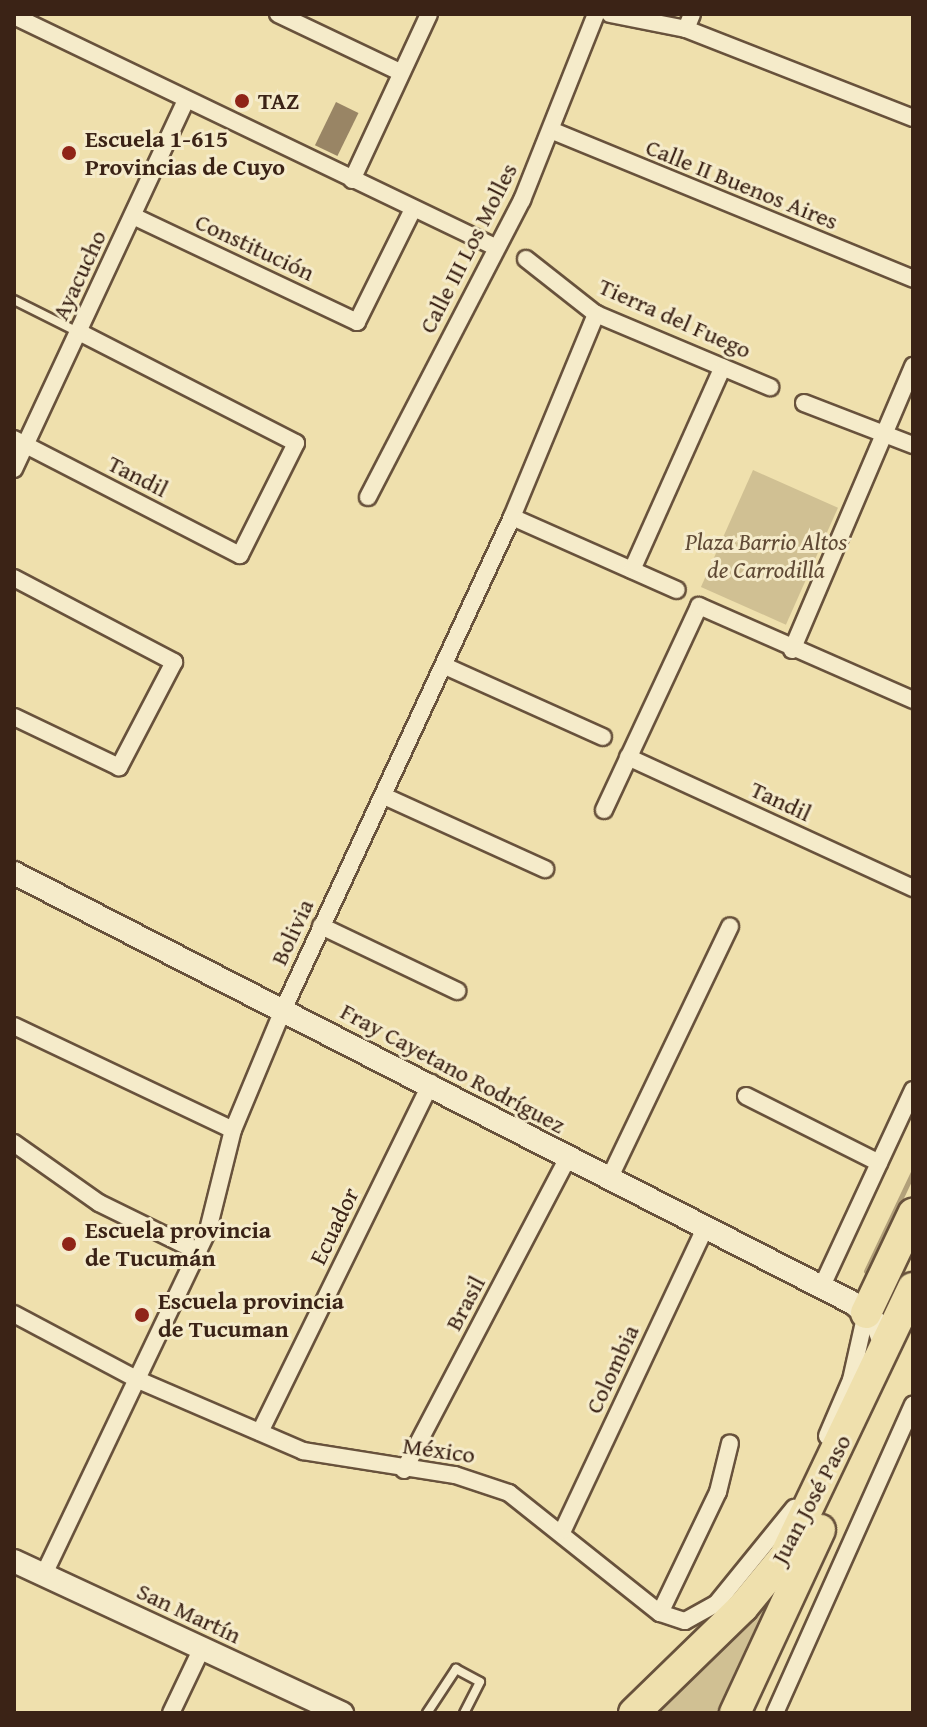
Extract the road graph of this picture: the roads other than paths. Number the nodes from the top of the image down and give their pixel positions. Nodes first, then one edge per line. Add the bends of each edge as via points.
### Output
1 (278, 14) edge
2 (429, 14) edge
3 (596, 14) edge
4 (610, 14) edge
5 (18, 16) edge
6 (689, 22) edge
7 (400, 72) junction
8 (186, 100) junction
9 (913, 118) edge
10 (553, 131) junction
11 (352, 180) junction
12 (413, 209) junction
13 (133, 216) junction
14 (495, 247) junction
15 (526, 259) dead end
16 (913, 279) edge
17 (14, 300) edge
18 (596, 314) junction
19 (79, 332) junction
20 (913, 366) edge
21 (723, 367) junction
22 (770, 387) dead end
23 (804, 403) dead end
24 (884, 434) junction
25 (20, 442) edge
26 (913, 445) edge
27 (14, 469) edge
28 (368, 497) dead end
29 (512, 517) junction
30 (632, 570) junction
31 (14, 578) edge
32 (677, 590) dead end
33 (792, 650) junction
34 (445, 666) junction
35 (913, 700) edge
36 (14, 717) edge
37 (603, 737) dead end
38 (628, 757) junction
39 (384, 796) junction
40 (604, 810) dead end
41 (545, 869) dead end
42 (14, 873) edge
43 (913, 888) edge
44 (321, 926) junction
45 (730, 926) dead end
46 (457, 991) dead end
47 (283, 1010) junction
48 (14, 1026) edge
49 (431, 1083) junction
50 (913, 1090) edge
51 (746, 1096) dead end
52 (233, 1130) junction
53 (14, 1143) edge
54 (568, 1158) junction
55 (879, 1163) junction
56 (609, 1179) junction
57 (913, 1214) edge
58 (705, 1228) junction
59 (197, 1251) junction
60 (822, 1286) junction
61 (913, 1288) edge
62 (866, 1313) junction
63 (14, 1314) edge
64 (913, 1332) edge
65 (886, 1347) junction
66 (136, 1379) junction
67 (913, 1405) edge
68 (260, 1432) junction
69 (730, 1443) dead end
70 (404, 1470) junction
71 (563, 1530) junction
72 (14, 1561) edge
73 (44, 1574) junction
74 (660, 1613) junction
75 (202, 1648) junction
76 (775, 1707) edge
77 (171, 1713) edge
78 (342, 1713) edge
79 (427, 1713) edge
80 (464, 1713) edge
81 (634, 1713) edge
82 (735, 1713) edge

1 - 7 street
2 - 7 street
3 - 10 street, Calle III Los Molles
4 - 6 street
5 - 8 street
6 - 9 street
7 - 11 street
8 - 11 street
8 - 13 street, Ayacucho
10 - 14 street, Calle III Los Molles
10 - 16 street, Calle II Buenos Aires
11 - 12 street
12 - 13 street, Constitución via 357,322
12 - 14 street
13 - 19 street, Ayacucho
14 - 28 street, Calle III Los Molles
15 - 18 street, Tierra del Fuego
17 - 19 lane
18 - 21 street, Tierra del Fuego
18 - 29 street, Bolivia
19 - 25 street, Ayacucho
19 - 25 street, Tandil via 296,443 240,555
20 - 24 street
21 - 22 street, Tierra del Fuego
21 - 30 street
23 - 24 street
24 - 26 street
24 - 33 street
25 - 27 street, Ayacucho
29 - 30 street
29 - 34 street, Bolivia
30 - 32 street
31 - 36 street via 173,659 119,767
33 - 35 street
33 - 38 street via 699,606
34 - 37 street
34 - 39 street, Bolivia
38 - 40 street
38 - 43 street, Tandil
39 - 41 street
39 - 44 street, Bolivia
42 - 47 street, Fray Cayetano Rodríguez
44 - 46 street
44 - 47 street, Bolivia
45 - 56 street
47 - 49 street, Fray Cayetano Rodríguez
47 - 52 street, Bolivia
48 - 52 street
49 - 54 street, Fray Cayetano Rodríguez
49 - 68 street, Ecuador
50 - 55 street
51 - 55 street
52 - 59 street, Bolivia
53 - 59 street via 89,1197
54 - 56 street, Fray Cayetano Rodríguez
54 - 70 street, Brasil
55 - 60 street
56 - 58 street, Fray Cayetano Rodríguez
57 - 62 highway
58 - 60 street, Fray Cayetano Rodríguez
58 - 71 street, Colombia
59 - 66 street, Bolivia
60 - 62 street, Fray Cayetano Rodríguez
61 - 65 highway, Juan José Paso
62 - 65 street
62 - 74 street via 851,1380 803,1491 776,1536 716,1604 685,1621
63 - 66 street, México
64 - 82 highway, Juan José Paso
65 - 81 highway, Juan José Paso via 785,1556 743,1607
66 - 68 street, México
66 - 73 street, Bolivia
67 - 76 street
68 - 70 street, México via 303,1451
69 - 74 street via 718,1492
70 - 71 street, México via 484,1481
71 - 74 street, México
72 - 73 street, San Martín
73 - 75 street, San Martín
75 - 77 street
75 - 78 street, San Martín
79 - 80 lane via 456,1669 480,1682

